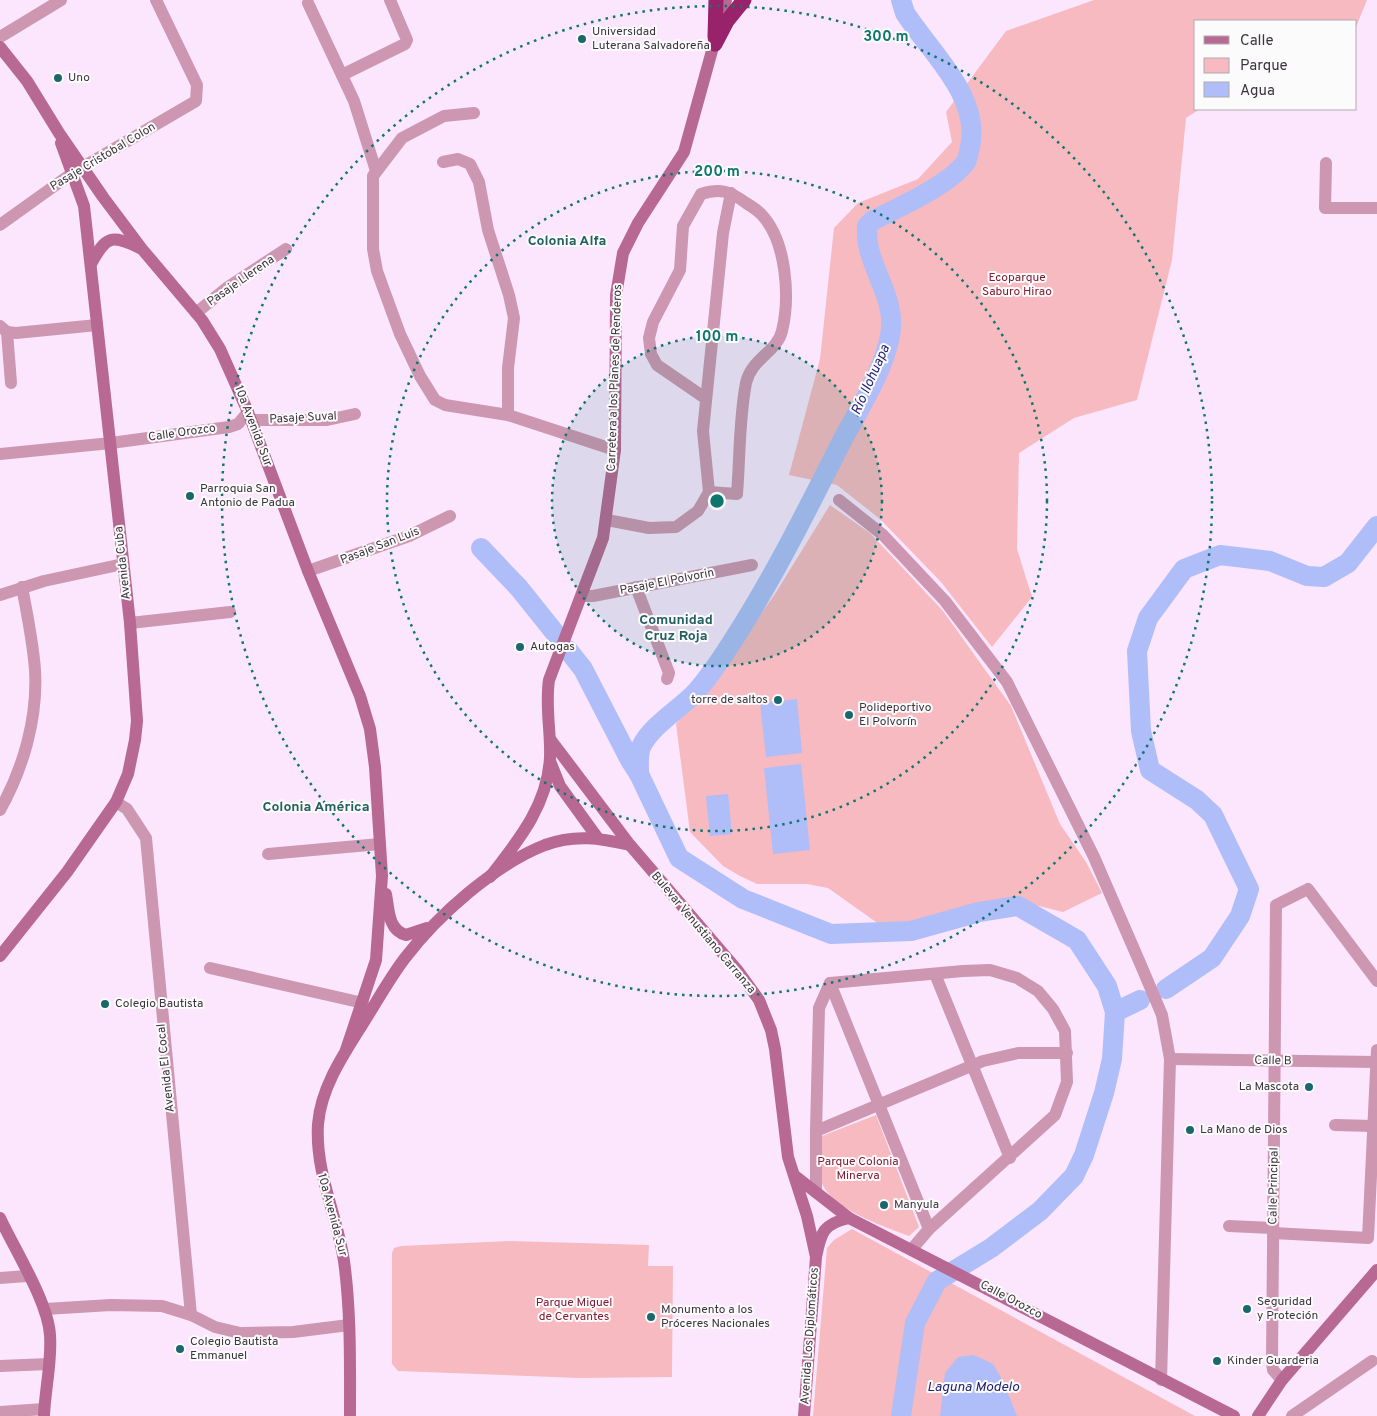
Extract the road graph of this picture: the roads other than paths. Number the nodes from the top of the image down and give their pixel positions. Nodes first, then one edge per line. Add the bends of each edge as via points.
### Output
1 (61, 0) edge
2 (156, 0) edge
3 (390, 0) edge
4 (716, 0) edge
5 (726, 0) edge
6 (744, 0) edge
7 (308, 3) dead end
8 (0, 38) edge
9 (715, 44) junction
10 (0, 47) edge
11 (342, 75) junction
12 (474, 113) dead end
13 (444, 162) dead end
14 (1326, 163) dead end
15 (77, 171) junction
16 (376, 172) junction
17 (731, 193) junction
18 (1377, 208) edge
19 (0, 225) edge
20 (286, 249) dead end
21 (142, 250) junction
22 (91, 264) junction
23 (196, 313) junction
24 (97, 324) junction
25 (3, 329) edge
26 (11, 383) dead end
27 (705, 398) junction
28 (355, 414) dead end
29 (508, 415) junction
30 (250, 416) junction
31 (111, 443) junction
32 (615, 450) junction
33 (0, 454) edge
34 (709, 492) junction
35 (839, 500) dead end
36 (450, 516) dead end
37 (607, 520) junction
38 (123, 564) junction
39 (752, 565) dead end
40 (308, 571) junction
41 (22, 587) junction
42 (636, 587) junction
43 (0, 595) edge
44 (582, 596) junction
45 (230, 612) dead end
46 (130, 623) junction
47 (667, 679) dead end
48 (550, 739) junction
49 (550, 761) junction
50 (116, 802) junction
51 (0, 810) edge
52 (614, 824) junction
53 (597, 837) junction
54 (380, 844) junction
55 (630, 845) junction
56 (268, 854) dead end
57 (382, 876) junction
58 (490, 876) junction
59 (434, 925) junction
60 (0, 956) edge
61 (210, 968) dead end
62 (935, 974) junction
63 (1377, 981) edge
64 (830, 984) junction
65 (364, 1002) junction
66 (346, 1050) junction
67 (1377, 1050) edge
68 (1067, 1053) junction
69 (1170, 1059) junction
70 (1276, 1061) junction
71 (1376, 1062) edge
72 (972, 1066) junction
73 (879, 1106) junction
74 (1335, 1125) dead end
75 (1373, 1126) junction
76 (816, 1131) junction
77 (1010, 1158) junction
78 (795, 1176) junction
79 (816, 1192) junction
80 (0, 1218) edge
81 (849, 1218) junction
82 (1229, 1226) dead end
83 (929, 1229) junction
84 (1273, 1231) junction
85 (912, 1249) junction
86 (816, 1256) junction
87 (1377, 1270) edge
88 (28, 1276) junction
89 (0, 1278) edge
90 (45, 1309) junction
91 (191, 1315) junction
92 (349, 1325) junction
93 (1372, 1361) dead end
94 (49, 1364) junction
95 (0, 1366) edge
96 (1161, 1380) junction
97 (1282, 1380) junction
98 (0, 1412) edge
99 (44, 1413) edge
100 (350, 1416) edge
101 (804, 1416) edge
102 (1234, 1416) edge
103 (1258, 1416) edge
104 (1292, 1416) edge

1 - 8 street
2 - 15 street, Pasaje Cristobal Colon via 197,85 196,101
3 - 11 street via 407,36 405,44
4 - 9 highway
5 - 9 main road, Carretera a los Planes de Renderos
6 - 9 highway
7 - 11 street
9 - 32 main road, Carretera a los Planes de Renderos via 684,152 638,223 623,253 616,295
10 - 15 main road, Avenida Cuba via 27,81 59,133
11 - 16 street via 354,101
12 - 16 street via 444,116 402,138
13 - 29 street via 458,159 470,164 479,182 488,230 513,310
14 - 18 street via 1325,208
15 - 19 street, Pasaje Cristobal Colon
15 - 21 main road, 10a Avenida Sur
15 - 22 main road, Avenida Cuba
16 - 29 street via 373,176 372,210 377,271 400,334 420,376 435,400 445,405
17 - 27 street via 723,233
17 - 27 street via 715,190 701,194 683,226 680,270 648,338 657,365
17 - 34 street via 762,215 774,234 787,282 782,333 770,350 757,360 747,380 738,494
20 - 23 street, Pasaje Llerena via 228,286
21 - 22 main road via 120,239 108,240 99,248
21 - 23 main road, 10a Avenida Sur
22 - 24 main road, Avenida Cuba
23 - 30 main road, 10a Avenida Sur via 220,349
24 - 25 street
24 - 31 main road, Avenida Cuba
25 - 26 street
27 - 34 street via 703,432
28 - 30 street, Pasaje Suval via 312,420
29 - 32 street
30 - 31 street, Calle Orozco via 229,427
30 - 40 main road, 10a Avenida Sur
31 - 33 street, Calle Orozco
31 - 38 main road, Avenida Cuba
32 - 37 main road, Carretera a los Planes de Renderos
34 - 37 street via 698,511 676,527 649,528
35 - 69 street via 883,535 945,601 1006,682 1094,857 1121,919 1162,1015
36 - 40 street, Pasaje San Luis via 408,536
37 - 44 main road, Carretera a los Planes de Renderos
38 - 41 street
38 - 46 main road, Avenida Cuba
39 - 42 street, Pasaje El Polvorin
40 - 54 main road, 10a Avenida Sur via 365,709 375,767
41 - 43 street
41 - 51 street via 35,672 34,712 24,754
42 - 44 street, Pasaje El Polvorin
42 - 47 street via 669,673
44 - 48 main road, Carretera a los Planes de Renderos via 549,680 546,700
45 - 46 street
46 - 50 main road, Avenida Cuba via 136,740 128,774
48 - 49 main road, Carretera a los Planes de Renderos
48 - 52 main road
49 - 53 main road via 560,786
49 - 58 main road, Carretera a los Planes de Renderos via 531,822
50 - 60 main road, Avenida Cuba via 67,872
50 - 91 street, Avenida El Cocal via 127,809 146,838
52 - 53 main road
52 - 55 main road
53 - 55 main road
53 - 58 main road via 580,837 545,845
54 - 56 street
54 - 57 main road, 10a Avenida Sur
55 - 78 main road, Bulevar Venustiano Carranza via 759,1000 771,1030 785,1140
57 - 59 main road, 10a Avenida Sur via 390,920 396,930 412,935
57 - 65 main road, 10a Avenida Sur via 379,947
58 - 59 main road
59 - 66 main road, 10a Avenida Sur via 395,972
61 - 65 street
62 - 64 street
62 - 68 street via 990,970 1024,982 1038,991 1053,1009 1065,1031
62 - 72 street
63 - 70 street, Calle Principal via 1308,889 1276,905
64 - 73 street
64 - 76 street via 819,1008
65 - 66 main road, 10a Avenida Sur
66 - 92 main road, 10a Avenida Sur via 320,1109 318,1140 320,1168 344,1260
67 - 71 street
68 - 72 street via 1018,1053
68 - 77 street via 1067,1082 1054,1115
69 - 70 street, Calle B
69 - 96 street
70 - 71 street, Calle B
70 - 84 street, Calle Principal
71 - 75 street
72 - 73 street
72 - 77 street
73 - 76 street
73 - 83 street
74 - 75 street
75 - 84 street via 1368,1238
76 - 79 street
77 - 83 street
78 - 79 main road, Calle Orozco
78 - 86 main road, Avenida Los Diplomáticos
79 - 81 main road, Calle Orozco
80 - 88 main road
81 - 85 main road, Calle Orozco
81 - 86 main road, Avenida Los Diplomáticos via 836,1221 821,1234
82 - 84 street
83 - 85 street
84 - 97 street, Calle Principal via 1272,1361
85 - 96 main road, Calle Orozco
86 - 101 main road, Avenida Los Diplomáticos
87 - 97 main road
88 - 89 street
88 - 90 main road
90 - 91 street via 162,1306
90 - 94 main road via 50,1334
91 - 92 street via 215,1327 240,1333 293,1332
92 - 100 main road, 10a Avenida Sur
93 - 104 street
94 - 95 street
94 - 99 main road
96 - 102 main road, Calle Orozco
97 - 103 main road
98 - 99 street

